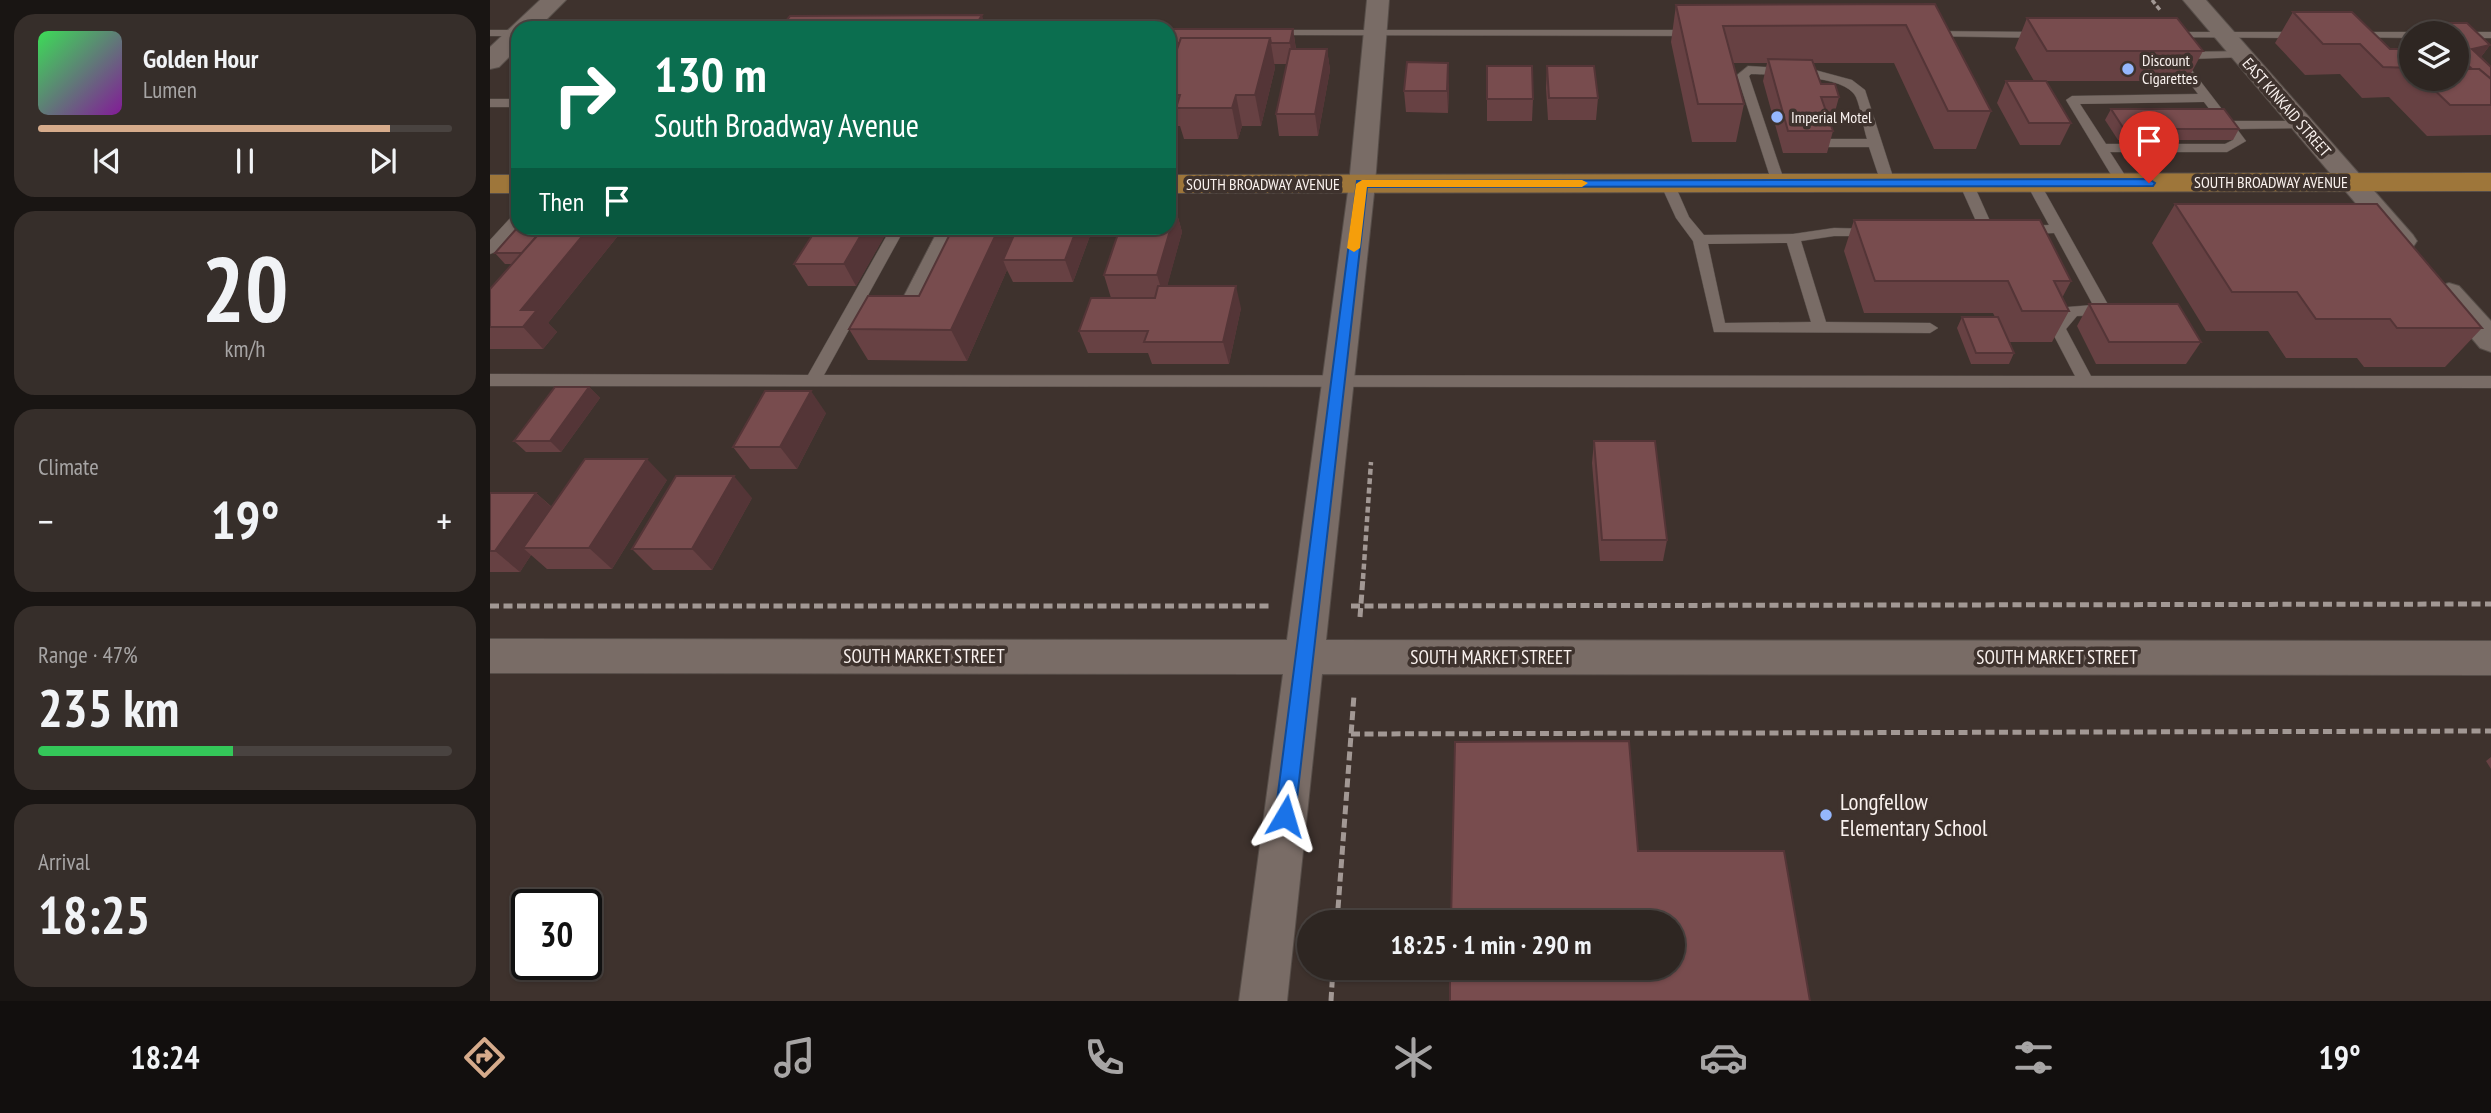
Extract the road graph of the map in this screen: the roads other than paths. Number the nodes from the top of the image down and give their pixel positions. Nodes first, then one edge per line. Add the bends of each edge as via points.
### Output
1 (554, 0) edge
2 (2194, 0) edge
3 (1377, 16) edge
4 (532, 21) edge
5 (490, 33) edge
6 (1257, 33) edge
7 (1708, 33) edge
8 (511, 34) edge
9 (1916, 34) edge
10 (2055, 35) edge
11 (2152, 35) edge
12 (2224, 35) junction
13 (2318, 35) edge
14 (2345, 35) edge
15 (2399, 35) edge
16 (2469, 35) edge
17 (2491, 35) edge
18 (511, 41) edge
19 (2242, 55) junction
20 (490, 61) edge
21 (2206, 98) junction
22 (490, 103) edge
23 (511, 103) edge
24 (2228, 125) junction
25 (2302, 125) junction
26 (1780, 143) dead end
27 (1824, 143) edge
28 (1875, 143) junction
29 (1765, 144) junction
30 (2101, 148) junction
31 (2352, 182) junction
32 (2491, 182) edge
33 (1667, 183) junction
34 (1778, 183) junction
35 (1888, 183) junction
36 (1966, 183) junction
37 (2033, 183) junction
38 (2123, 183) junction
39 (490, 184) edge
40 (511, 184) edge
41 (1176, 184) edge
42 (1362, 184) junction
43 (511, 226) edge
44 (2058, 229) junction
45 (1890, 231) edge
46 (894, 235) edge
47 (942, 235) edge
48 (1793, 239) junction
49 (1700, 240) junction
50 (491, 247) edge
51 (898, 323) edge
52 (1820, 327) junction
53 (1930, 328) dead end
54 (2491, 341) edge
55 (490, 380) edge
56 (813, 380) junction
57 (1337, 381) junction
58 (2086, 382) junction
59 (2491, 382) edge
60 (490, 656) edge
61 (1304, 656) junction
62 (2491, 658) edge
63 (1263, 1001) edge

1 - 4 street
2 - 12 street, EAST KINKAID STREET
3 - 6 lane
3 - 7 lane
3 - 42 street
5 - 8 lane
9 - 10 lane
11 - 12 lane
12 - 13 lane
12 - 19 street, EAST KINKAID STREET
14 - 15 lane
16 - 17 lane
18 - 20 street
19 - 21 lane via 2181,59
19 - 25 street, EAST KINKAID STREET
21 - 24 lane
21 - 30 lane via 2184,104 2071,100
22 - 23 lane
24 - 25 lane
24 - 30 lane via 2240,141 2227,148 2187,144
25 - 31 street, EAST KINKAID STREET
26 - 29 lane
27 - 28 lane
28 - 29 lane via 1861,93 1848,83 1815,74 1748,70 1743,75
28 - 35 lane
29 - 34 lane
30 - 38 lane
31 - 32 main road, SOUTH BROADWAY AVENUE
31 - 38 main road, SOUTH BROADWAY AVENUE
31 - 54 street, EAST KINKAID STREET
33 - 34 main road, SOUTH BROADWAY AVENUE
33 - 42 main road, SOUTH BROADWAY AVENUE
33 - 49 lane via 1683,218
34 - 35 main road, SOUTH BROADWAY AVENUE
35 - 36 main road, SOUTH BROADWAY AVENUE
36 - 37 main road, SOUTH BROADWAY AVENUE
36 - 44 lane via 1992,230
37 - 38 main road, SOUTH BROADWAY AVENUE
37 - 44 lane
39 - 40 main road
41 - 42 main road, SOUTH BROADWAY AVENUE
42 - 57 street
43 - 50 lane
44 - 58 lane via 2103,310 2073,311 2059,328
45 - 48 lane via 1834,232
46 - 56 lane
47 - 51 lane
48 - 49 lane
48 - 52 lane
49 - 52 lane via 1719,328
52 - 53 lane
55 - 56 lane
56 - 57 lane
57 - 58 lane
57 - 61 street
58 - 59 lane
60 - 61 street, SOUTH MARKET STREET
61 - 62 street, SOUTH MARKET STREET
61 - 63 street

